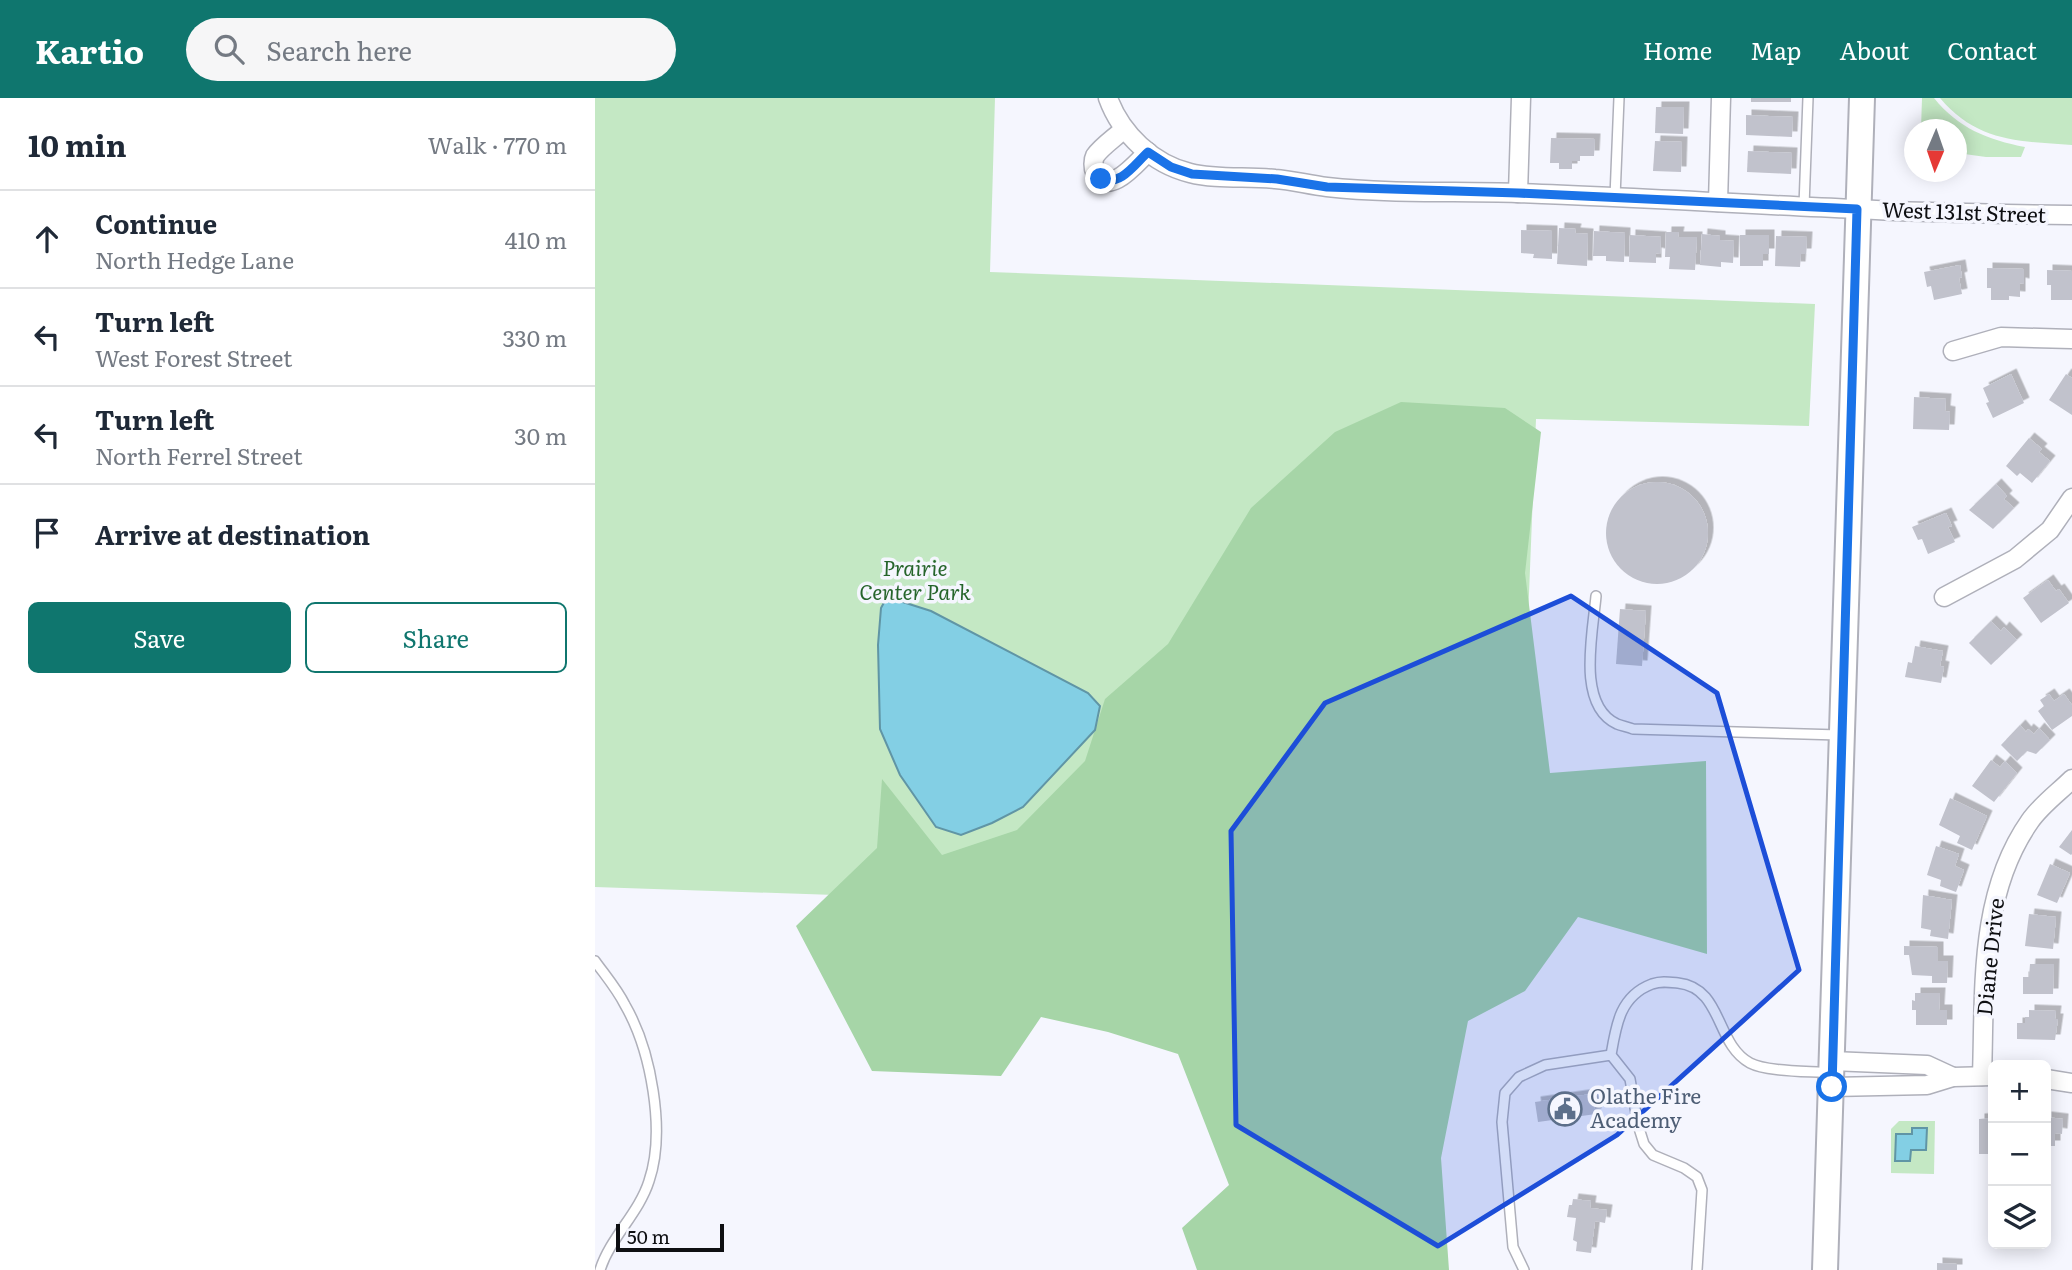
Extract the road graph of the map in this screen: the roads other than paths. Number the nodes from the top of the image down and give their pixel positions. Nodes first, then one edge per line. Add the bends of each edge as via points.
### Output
1 (1108, 98) edge
2 (1521, 98) edge
3 (1619, 98) edge
4 (1721, 98) edge
5 (1808, 98) edge
6 (1862, 98) edge
7 (1124, 128) junction
8 (1151, 155) junction
9 (1518, 193) junction
10 (1615, 197) junction
11 (1718, 202) junction
12 (1804, 206) junction
13 (1857, 209) junction
14 (2072, 215) edge
15 (2072, 339) edge
16 (1954, 351) dead end
17 (2072, 498) edge
18 (1596, 596) dead end
19 (1944, 597) dead end
20 (1841, 735) junction
21 (2072, 779) edge
22 (595, 961) edge
23 (1611, 1055) junction
24 (1832, 1074) junction
25 (1988, 1076) edge
26 (1953, 1077) junction
27 (2051, 1080) edge
28 (2072, 1083) edge
29 (600, 1270) edge
30 (1524, 1270) edge
31 (1697, 1270) edge
32 (1825, 1270) edge

1 - 7 street, West 131st Street
2 - 9 street
3 - 10 lane
4 - 11 street
5 - 12 lane
6 - 13 street
7 - 8 street, West 131st Street
7 - 8 street via 1095,156 1095,174 1117,181
8 - 9 street, West 131st Street via 1192,174 1347,188
9 - 10 street, West 131st Street
10 - 11 street, West 131st Street
11 - 12 street, West 131st Street
12 - 13 street, West 131st Street
13 - 14 street, West 131st Street
13 - 20 street
15 - 16 street via 2001,337
17 - 19 street via 2050,530 2015,559
18 - 20 lane via 1591,691 1615,724 1633,729
20 - 24 street
21 - 25 street, Diane Drive via 2031,819 2007,861 1994,900 1986,962
22 - 29 lane via 626,1006 648,1063 656,1133 649,1182
23 - 24 lane via 1623,1006 1639,989 1661,981 1685,984 1705,995 1734,1052 1752,1064
23 - 30 lane via 1545,1065 1519,1077 1505,1093 1502,1122 1513,1247
23 - 31 lane via 1630,1079 1644,1144 1653,1155 1697,1177 1702,1190
24 - 26 street via 1927,1085
24 - 26 street via 1927,1065
24 - 32 street
25 - 26 street
27 - 28 street

